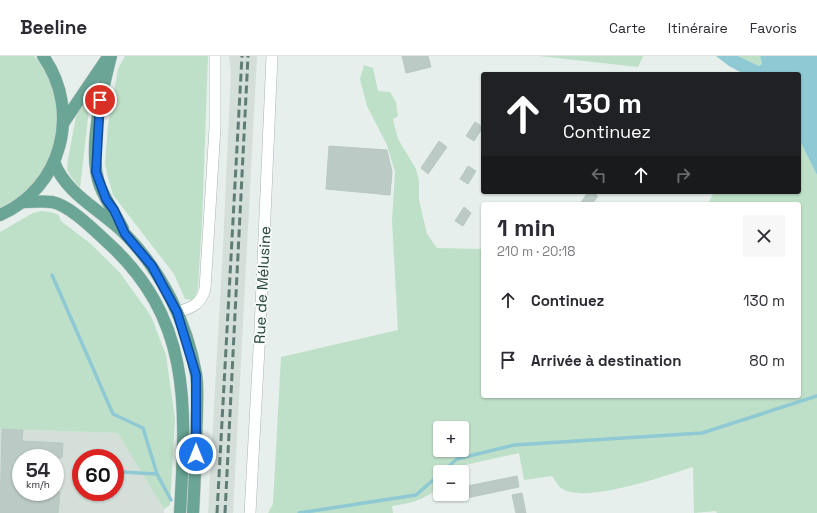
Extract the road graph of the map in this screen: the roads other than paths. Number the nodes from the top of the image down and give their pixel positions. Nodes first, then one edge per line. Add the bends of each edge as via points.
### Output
1 (47, 56) edge
2 (110, 56) edge
3 (215, 56) edge
4 (272, 56) edge
5 (64, 122) junction
6 (54, 162) junction
7 (22, 202) junction
8 (0, 215) edge
9 (125, 234) junction
10 (177, 312) junction
11 (180, 513) edge
12 (193, 513) edge
13 (250, 513) edge

1 - 5 main road via 60,92
2 - 5 main road
2 - 9 main road via 100,100 96,172 106,199
3 - 10 street via 215,128 205,288 198,303
4 - 13 street, Rue de Mélusine
5 - 6 main road
6 - 7 main road via 39,186
6 - 9 main road via 59,175 72,190
7 - 8 main road
7 - 11 main road via 53,202 78,217 134,268 155,301 173,344 183,396
9 - 10 main road via 152,266
10 - 12 main road via 196,375

